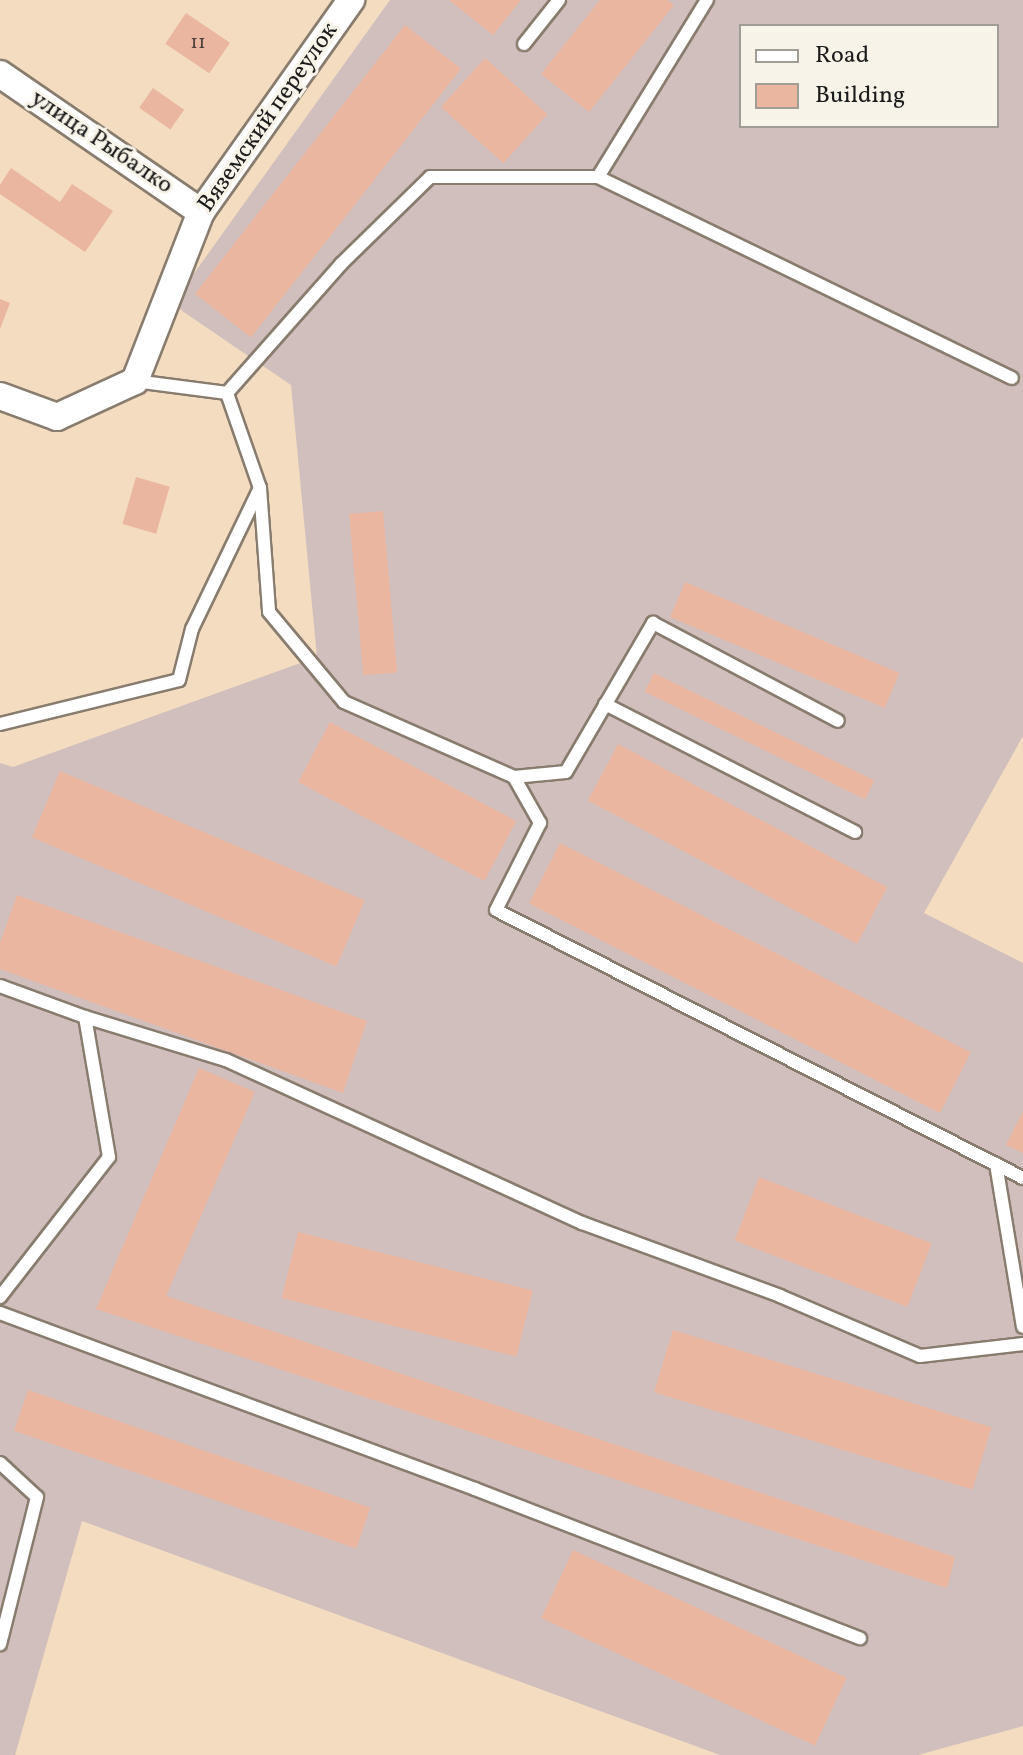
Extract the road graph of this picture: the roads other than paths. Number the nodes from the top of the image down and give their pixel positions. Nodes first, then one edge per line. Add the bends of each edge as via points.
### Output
1 (351, 0) edge
2 (559, 0) edge
3 (689, 0) edge
4 (704, 4) edge
5 (524, 44) dead end
6 (0, 74) edge
7 (598, 177) junction
8 (201, 212) junction
9 (1012, 378) dead end
10 (135, 381) junction
11 (227, 393) junction
12 (0, 396) edge
13 (260, 488) junction
14 (605, 704) junction
15 (838, 721) dead end
16 (0, 724) edge
17 (514, 777) junction
18 (855, 832) dead end
19 (0, 986) edge
20 (85, 1017) junction
21 (996, 1164) junction
22 (1023, 1178) edge
23 (0, 1297) edge
24 (0, 1313) edge
25 (1023, 1327) edge
26 (1023, 1344) edge
27 (0, 1463) edge
28 (860, 1638) dead end
29 (0, 1644) edge

1 - 8 street, Вяземский переулок
2 - 5 lane
3 - 4 lane
4 - 7 lane
6 - 8 street, улица Рыбалко
7 - 9 lane
7 - 11 lane via 430,177 341,264
8 - 10 street, Вяземский переулок
10 - 11 lane
10 - 12 street via 57,417
11 - 13 lane
13 - 16 lane via 192,629 179,680
13 - 17 lane via 269,612 344,702
14 - 15 lane via 653,623
14 - 17 lane via 566,772
14 - 18 lane
17 - 21 lane via 540,823 496,910
19 - 20 lane
20 - 23 lane via 109,1157
20 - 26 lane via 226,1060 582,1223 780,1296 920,1356
21 - 22 lane
21 - 25 lane
24 - 28 lane
27 - 29 lane via 37,1497

